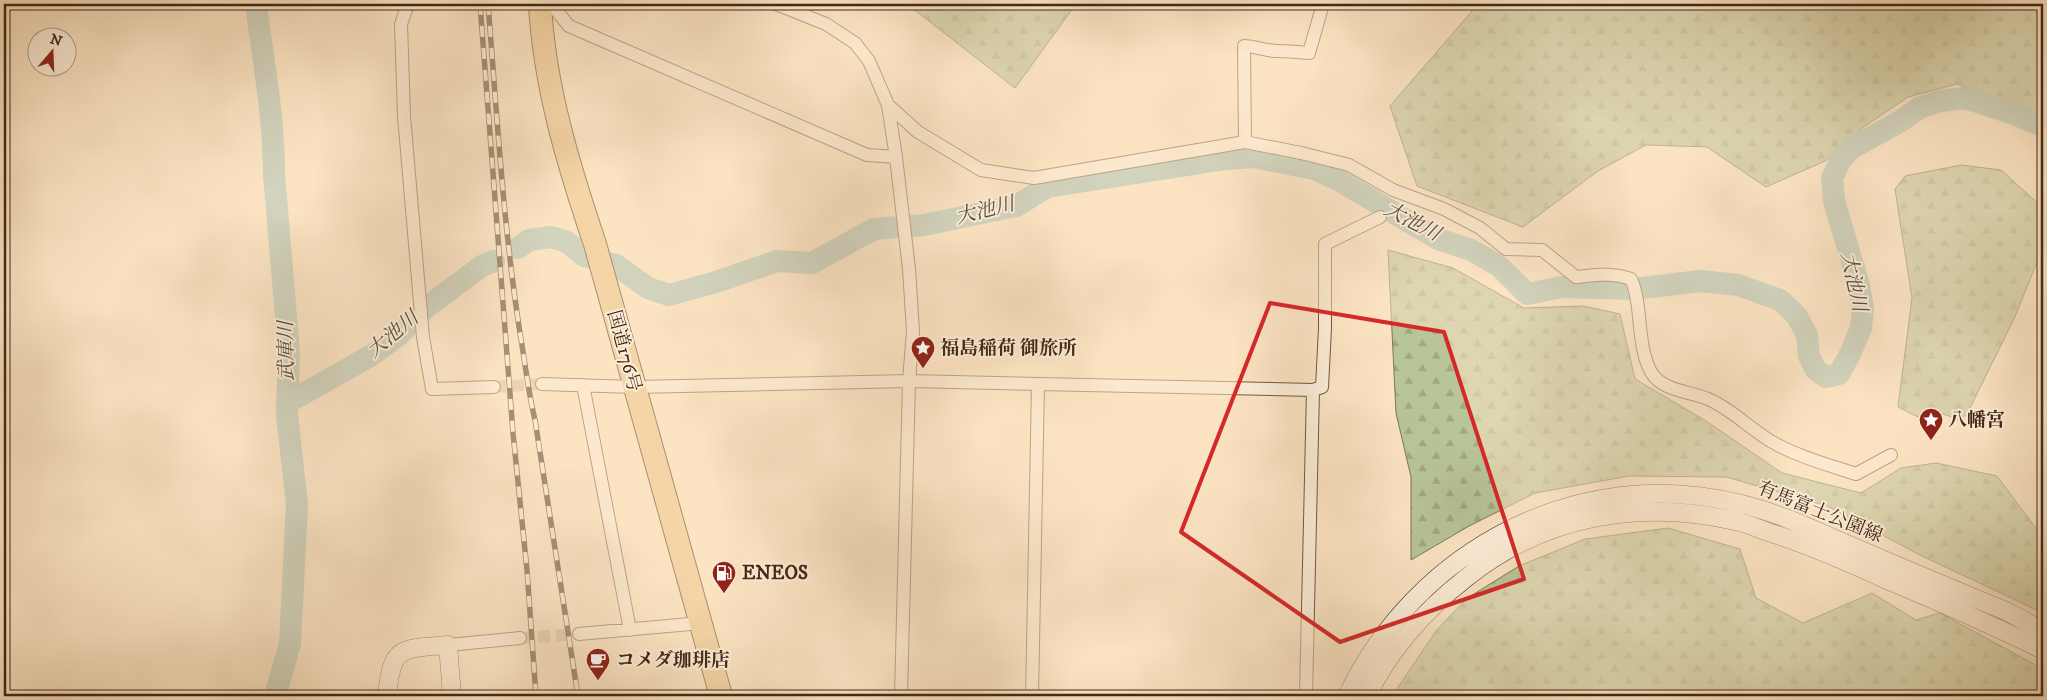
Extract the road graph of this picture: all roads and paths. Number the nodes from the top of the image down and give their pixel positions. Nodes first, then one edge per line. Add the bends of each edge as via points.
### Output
1 (408, 4) edge
2 (540, 4) edge
3 (551, 4) edge
4 (776, 4) edge
5 (1323, 4) edge
6 (888, 105) junction
7 (1244, 142) junction
8 (896, 157) junction
9 (1380, 217) dead end
10 (909, 381) junction
11 (542, 384) tunnel mouth
12 (582, 385) junction
13 (1038, 385) junction
14 (494, 387) tunnel mouth
15 (634, 387) junction
16 (1313, 390) junction
17 (1891, 454) dead end
18 (702, 623) junction
19 (630, 630) junction
20 (2043, 631) edge
21 (579, 634) tunnel mouth
22 (520, 638) tunnel mouth
23 (448, 645) junction
24 (2043, 650) edge
25 (387, 696) edge
26 (452, 696) edge
27 (721, 696) edge
28 (901, 696) edge
29 (1032, 696) edge
30 (1306, 696) edge
31 (1347, 696) edge
32 (1367, 696) edge

1 - 14 street via 401,24 404,116 423,337 432,389
2 - 15 highway, 国道176号 via 552,91
3 - 8 street via 569,26 632,54 867,155
4 - 6 street via 826,24 855,43 869,61
5 - 7 street via 1309,53 1244,46
6 - 7 street via 918,132 981,170 1034,178
6 - 8 street
7 - 17 street via 1349,165 1392,192 1444,209 1480,228 1506,248 1542,250 1576,277 1618,274 1631,279 1650,371 1659,383 1709,399 1774,443 1856,474
8 - 10 street via 913,331
9 - 16 street via 1325,244 1322,387
10 - 13 street
10 - 15 street
10 - 28 street
11 - 12 street
12 - 15 street
12 - 19 street
13 - 16 street
13 - 29 street
15 - 18 highway, 国道176号
16 - 30 street
18 - 19 street
18 - 27 highway, 国道176号
19 - 21 street
20 - 31 main road, 有馬富士公園線 via 2008,612 1792,521 1741,504 1695,496 1607,497 1562,508 1510,528 1471,550 1406,607 1378,642
22 - 23 street
23 - 25 main road via 411,648 397,656 390,669
23 - 26 main road
24 - 32 main road, 有馬富士公園線 via 1832,555 1735,521 1653,511 1608,514 1566,525 1519,543 1483,564 1445,594 1418,622 1391,656

